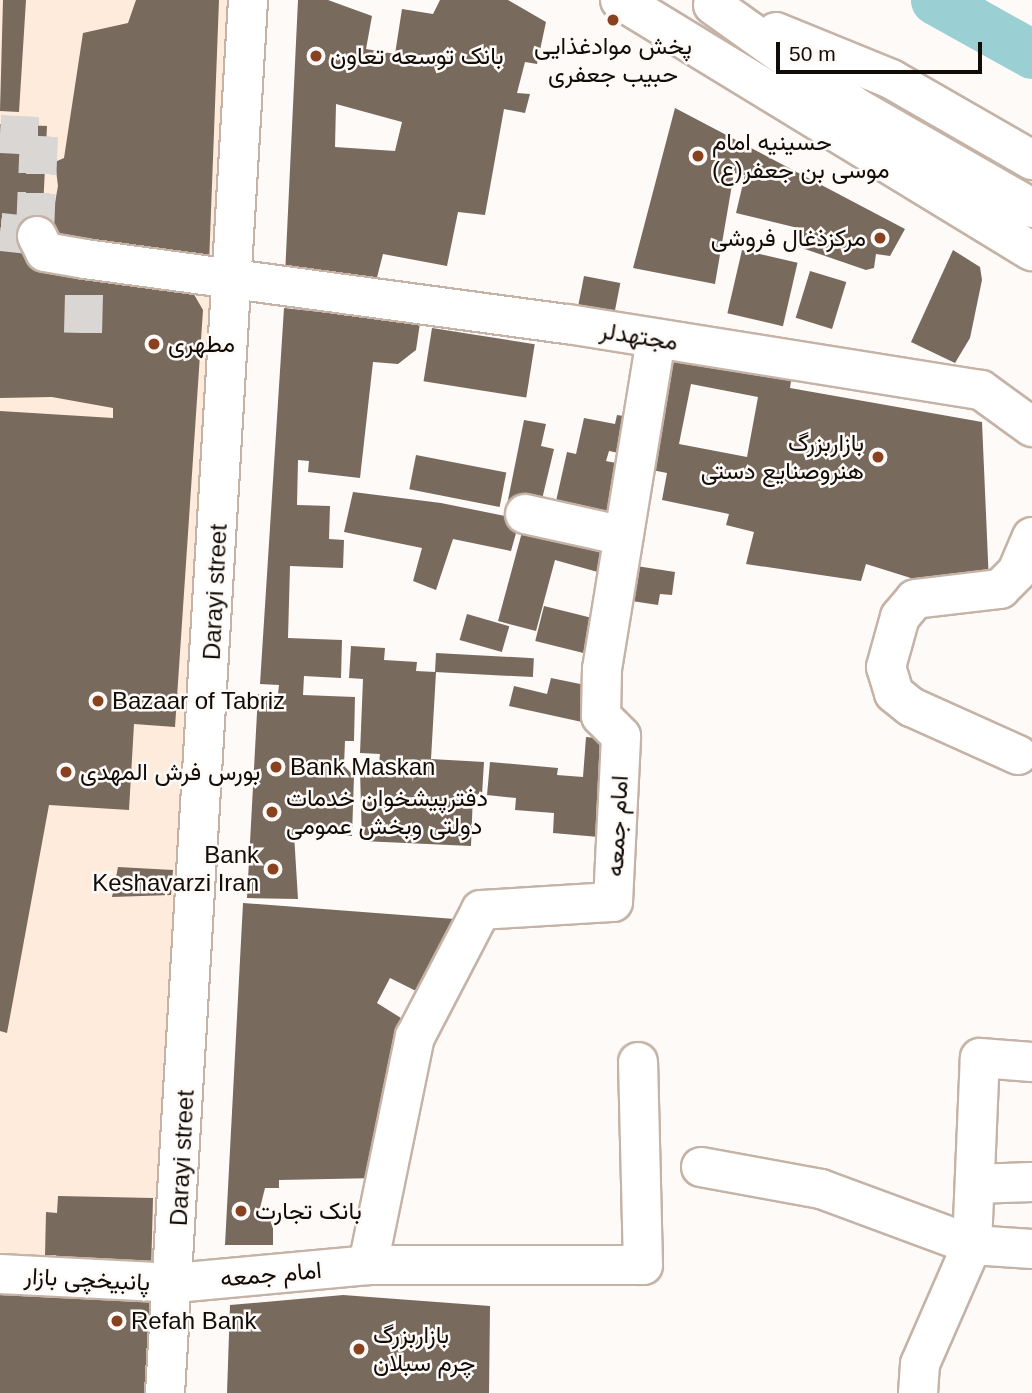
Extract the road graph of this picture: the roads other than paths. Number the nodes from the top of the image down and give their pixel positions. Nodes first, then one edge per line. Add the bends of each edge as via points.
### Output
1 (248, 0) edge
2 (620, 0) edge
3 (708, 2) edge
4 (1032, 160) edge
5 (1032, 208) edge
6 (37, 236) tunnel mouth
7 (1032, 251) edge
8 (233, 276) junction
9 (656, 339) junction
10 (1032, 427) edge
11 (525, 514) dead end
12 (624, 536) junction
13 (1032, 537) edge
14 (1018, 755) dead end
15 (638, 1062) dead end
16 (1032, 1062) edge
17 (701, 1167) dead end
18 (1032, 1182) edge
19 (975, 1184) junction
20 (972, 1245) junction
21 (1032, 1249) edge
22 (368, 1265) junction
23 (0, 1274) edge
24 (175, 1283) junction
25 (165, 1393) edge
26 (918, 1393) edge

1 - 8 main road, Darayi street
2 - 7 main road
3 - 4 main road via 891,79
3 - 5 main road via 859,109
6 - 8 main road, مجتهدلر via 45,252
8 - 9 main road, مجتهدلر
8 - 24 main road, Darayi street
9 - 10 main road, مجتهدلر via 981,390
9 - 12 main road, امام جمعه
11 - 12 main road
12 - 22 main road, امام جمعه via 601,681 601,716 621,736 613,902 481,910 415,1037
13 - 14 main road via 1017,572 1000,589 915,600 900,617 886,667 894,693 911,706
15 - 22 main road, امام جمعه via 642,1265
16 - 19 main road via 980,1058
17 - 20 main road via 821,1189
18 - 19 main road
19 - 20 main road
20 - 21 main road
20 - 26 main road via 920,1364
22 - 24 main road, امام جمعه
23 - 24 main road, پانبیخچی بازار
24 - 25 main road, Darayi street

